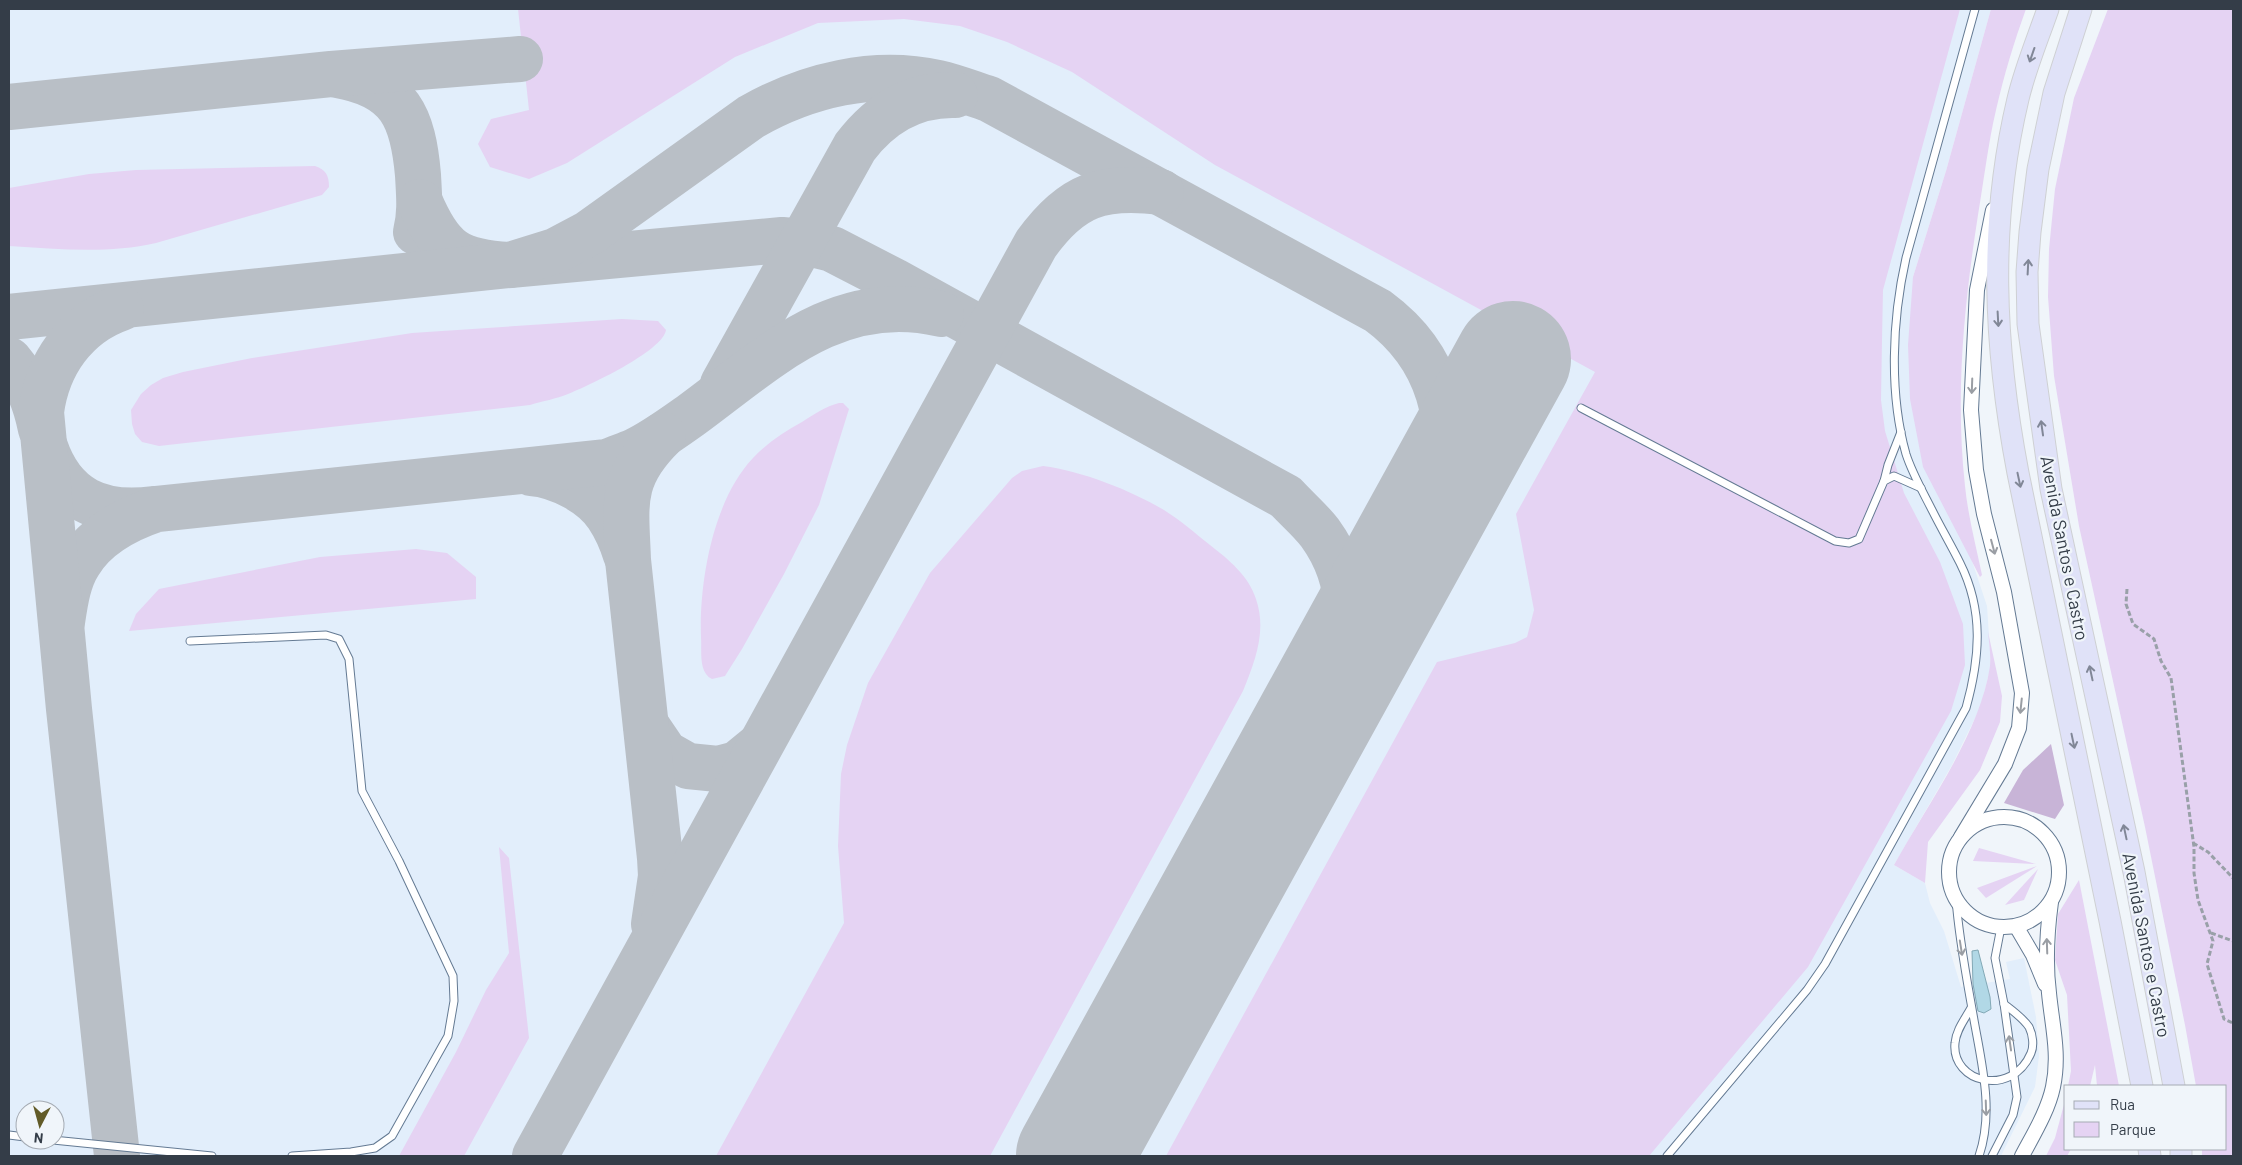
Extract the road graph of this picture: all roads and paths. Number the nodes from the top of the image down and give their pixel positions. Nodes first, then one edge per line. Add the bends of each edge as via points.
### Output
1 (1976, 9) edge
2 (2048, 9) edge
3 (2081, 9) edge
4 (2006, 166) junction
5 (1581, 408) dead end
6 (1901, 431) junction
7 (1884, 481) junction
8 (1921, 488) junction
9 (2127, 589) dead end
10 (190, 641) dead end
11 (1961, 837) junction
12 (2193, 843) junction
13 (2233, 878) edge
14 (1956, 900) junction
15 (2051, 902) junction
16 (2016, 926) junction
17 (2002, 927) junction
18 (2211, 933) junction
19 (2233, 942) edge
20 (2048, 991) junction
21 (2004, 1004) junction
22 (1972, 1008) junction
23 (2233, 1023) edge
24 (2015, 1075) junction
25 (1984, 1080) junction
26 (2142, 1085) edge
27 (2174, 1085) edge
28 (65, 1141) edge
29 (212, 1156) edge
30 (292, 1156) edge
31 (1667, 1156) edge
32 (1979, 1156) edge
33 (1992, 1156) edge
34 (2022, 1156) edge

1 - 6 lane via 1900,285 1894,346
2 -> 4 main road, Avenida Santos e Castro via 2018,98
27 -> 3 main road, Avenida Santos e Castro via 2134,872 2051,489 2028,324 2027,272 2038,169 2054,93
4 -> 11 street via 1989,224 1977,290 1971,410 1976,470 2004,592 2022,693 2018,728 2005,764
4 -> 26 main road, Avenida Santos e Castro via 1999,230 1997,297 2008,422
5 - 7 lane via 1835,541 1859,539
6 - 7 lane
6 - 8 lane via 1907,456
7 - 8 lane via 1894,476
8 - 31 lane via 1961,565 1974,606 1979,634 1974,678 1966,708 1825,964 1807,990
9 - 12 path via 2126,604 2133,624 2154,639 2171,678
10 - 30 lane via 326,635 339,639 349,659 362,791 453,976 454,1001 448,1036 392,1136 375,1148
11 - 14 street via 1950,861 1951,887
11 - 15 street via 1975,824 1992,817 2011,816 2044,833 2055,848 2060,866
12 - 13 path via 2208,852
12 - 18 path via 2198,900
14 - 17 street via 1976,919
14 -> 22 lane
15 - 16 street via 2038,916
20 -> 15 street via 2046,937
16 - 17 street
16 - 20 street
17 - 21 lane via 1995,958
18 - 19 path
18 - 23 path via 2213,941 2207,964 2224,1019
20 - 34 street via 2057,1045 2053,1088
24 -> 21 lane
21 - 24 lane via 2030,1029 2033,1046 2028,1061
22 - 25 lane
22 - 25 lane via 1955,1043 1959,1060 1969,1073
24 - 25 lane via 2001,1081
24 - 33 lane via 2013,1115
25 -> 32 lane via 1987,1117
28 - 29 lane

